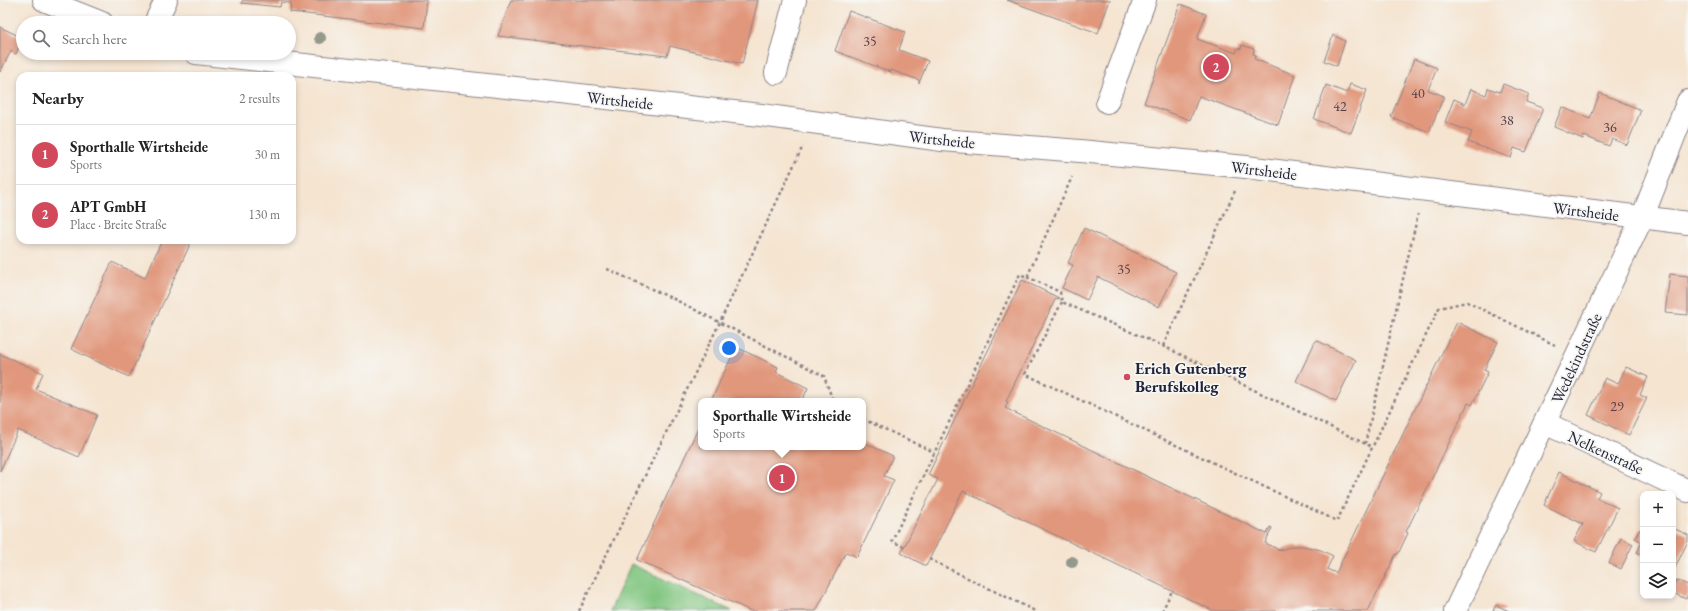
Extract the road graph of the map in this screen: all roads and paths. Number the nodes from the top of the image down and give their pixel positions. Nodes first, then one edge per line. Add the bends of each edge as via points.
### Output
1 (44, 0) edge
2 (166, 0) edge
3 (794, 0) edge
4 (1145, 0) edge
5 (84, 16) edge
6 (158, 16) edge
7 (259, 60) edge
8 (776, 73) dead end
9 (1108, 102) dead end
10 (1688, 102) edge
11 (815, 122) junction
12 (1080, 151) junction
13 (1246, 167) junction
14 (1424, 190) junction
15 (1642, 218) junction
16 (1688, 223) edge
17 (607, 269) dead end
18 (1027, 277) junction
19 (1062, 302) junction
20 (720, 322) junction
21 (1163, 346) junction
22 (1577, 355) junction
23 (832, 398) edge
24 (866, 420) edge
25 (1545, 423) junction
26 (1366, 444) junction
27 (1372, 447) junction
28 (934, 452) junction
29 (1688, 491) edge
30 (904, 547) dead end
31 (929, 559) dead end
32 (1172, 591) dead end
33 (579, 611) edge
34 (1035, 611) edge
35 (1162, 611) edge
36 (1455, 611) edge

1 - 5 street
2 - 6 street
3 - 8 street
4 - 9 street
7 - 11 street, Wirtsheide
10 - 15 street, Wedekindstraße
11 - 12 street, Wirtsheide via 942,140
11 - 20 path
12 - 13 street, Wirtsheide
12 - 18 path via 1069,185
13 - 14 street, Wirtsheide
13 - 21 path
14 - 15 street, Wirtsheide
14 - 26 path
15 - 16 street, Wirtsheide
15 - 22 street, Wedekindstraße
17 - 20 path
18 - 19 path via 1060,292
18 - 28 path via 1020,274
19 - 21 path
19 - 27 path via 1025,374 1337,521
20 - 23 path via 824,376
20 - 33 path
21 - 26 path
22 - 25 street, Wedekindstraße
22 - 27 path via 1467,302 1439,308
24 - 28 path
25 - 29 street, Nelkenstraße
25 - 36 street, Wedekindstraße
26 - 27 path
28 - 30 path via 892,541
31 - 34 path
32 - 35 path

